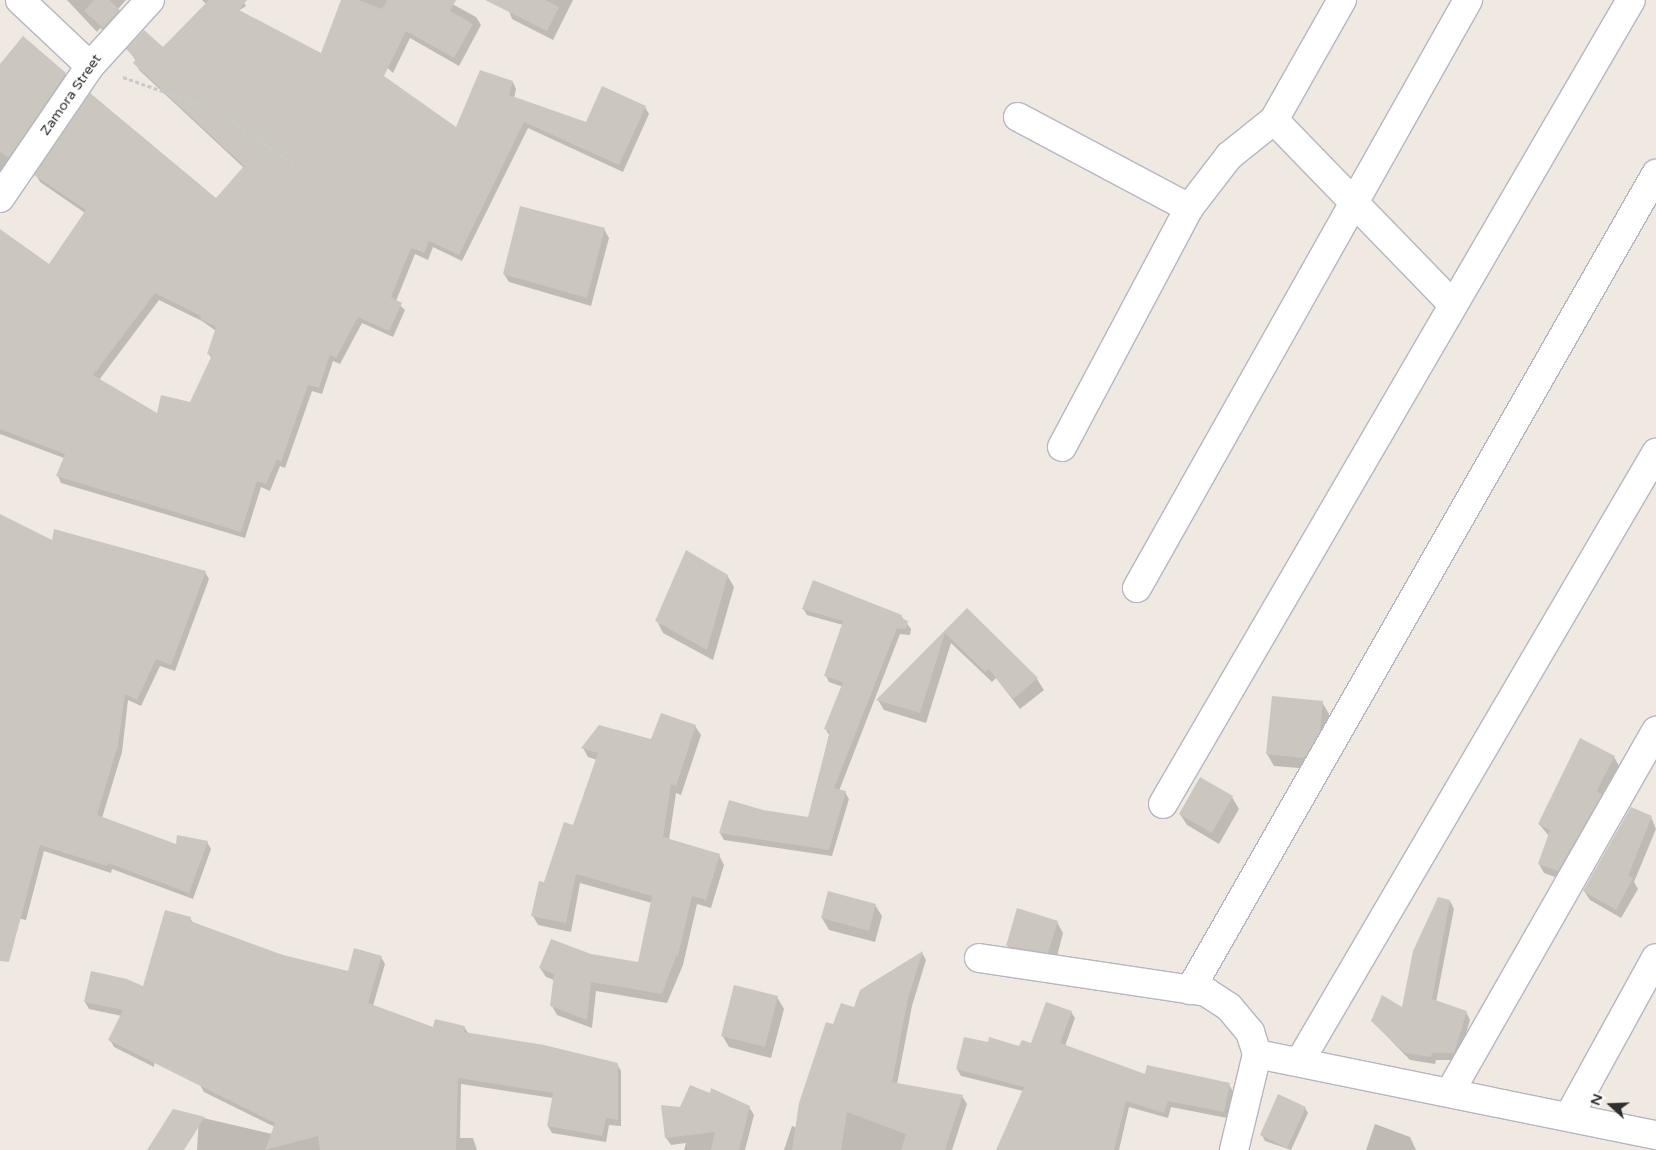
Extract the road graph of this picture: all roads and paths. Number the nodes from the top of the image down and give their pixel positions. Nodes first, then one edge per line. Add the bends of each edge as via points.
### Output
1 (20, 0) edge
2 (150, 0) edge
3 (1342, 0) edge
4 (1468, 0) edge
5 (1631, 0) edge
6 (90, 66) junction
7 (1018, 117) dead end
8 (1274, 120) junction
9 (295, 165) dead end
10 (1656, 174) edge
11 (0, 198) edge
12 (1354, 203) junction
13 (1189, 208) junction
14 (1453, 305) junction
15 (1062, 447) dead end
16 (1656, 453) edge
17 (1137, 588) dead end
18 (1656, 731) edge
19 (1162, 804) dead end
20 (979, 958) dead end
21 (1656, 958) edge
22 (1190, 990) junction
23 (1257, 1054) junction
24 (1300, 1061) junction
25 (1450, 1092) junction
26 (1569, 1116) junction
27 (1656, 1134) edge
28 (1234, 1150) edge

1 - 6 street
2 - 6 street, Zamora Street
3 - 8 street
4 - 12 street
5 - 14 street
6 - 9 path via 216,110
6 - 11 street, Zamora Street
7 - 13 street
8 - 12 street
8 - 13 street via 1229,156
10 - 22 street
12 - 14 street
12 - 17 street
13 - 15 street
14 - 19 street
16 - 24 street
18 - 25 street
20 - 22 street
21 - 26 street
22 - 23 street via 1206,992 1229,1008 1250,1032
23 - 24 street
23 - 28 street
24 - 25 street
25 - 26 street
26 - 27 street

